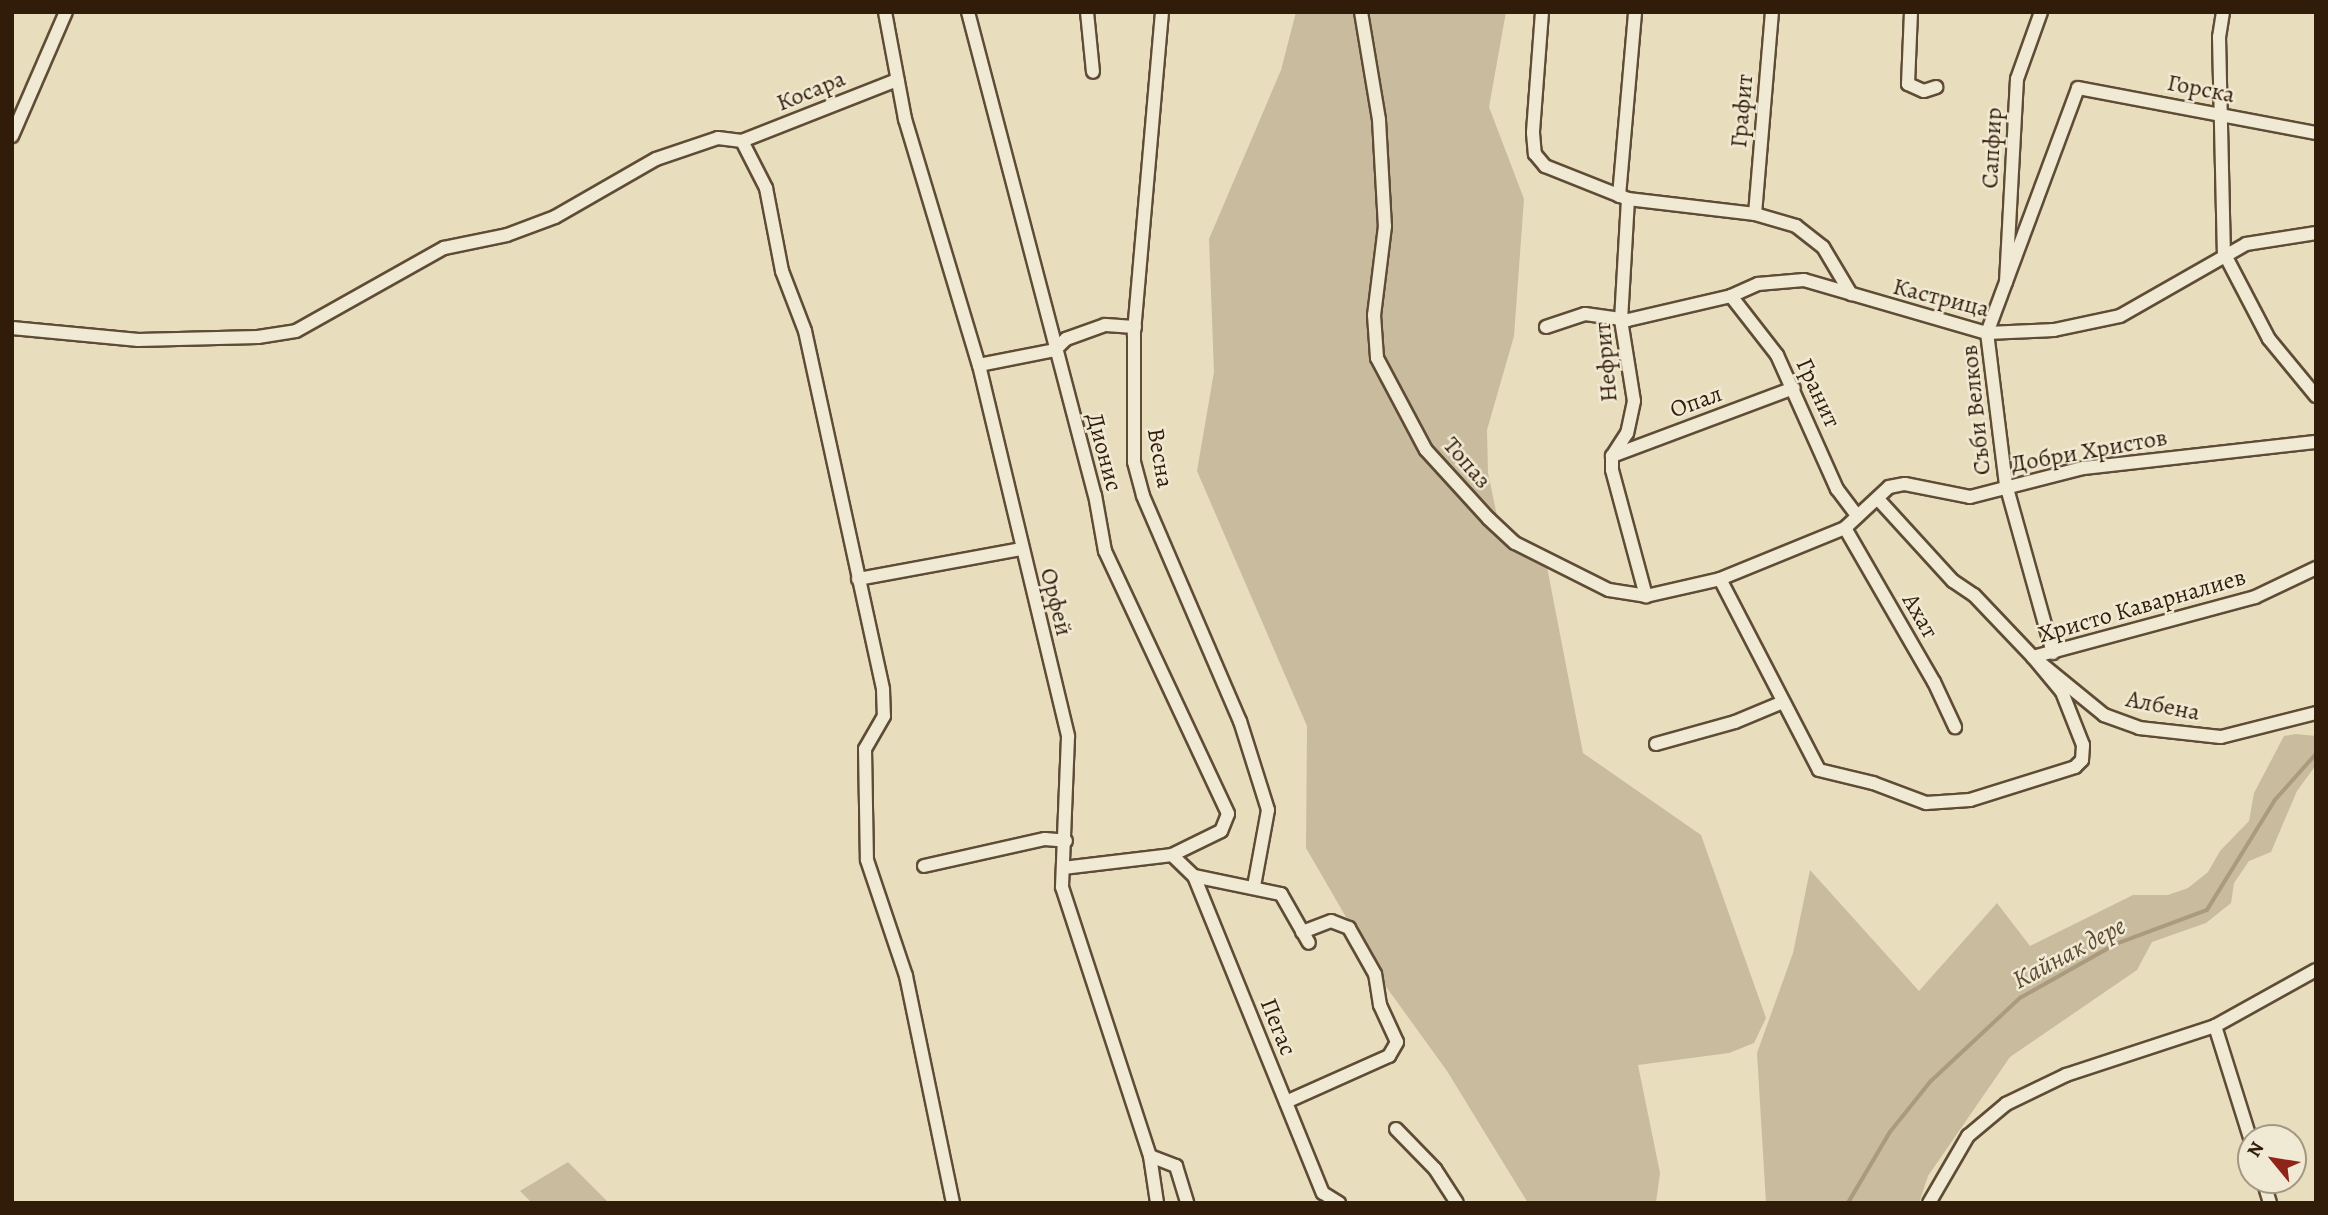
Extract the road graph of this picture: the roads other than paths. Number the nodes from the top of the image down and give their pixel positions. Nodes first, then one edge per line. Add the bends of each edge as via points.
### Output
1 (66, 12) edge
2 (885, 12) edge
3 (968, 12) edge
4 (1087, 12) edge
5 (1162, 12) edge
6 (1361, 12) edge
7 (1542, 12) edge
8 (1635, 12) edge
9 (1772, 12) edge
10 (1911, 12) edge
11 (2041, 12) edge
12 (2223, 12) edge
13 (1093, 72) dead end
14 (897, 80) junction
15 (1936, 87) dead end
16 (2078, 88) joint
17 (2220, 113) junction
18 (2316, 132) edge
19 (12, 136) edge
20 (742, 141) junction
21 (1623, 198) junction
22 (1755, 214) junction
23 (2316, 233) edge
24 (2224, 253) junction
25 (2006, 289) junction
26 (1851, 294) junction
27 (1731, 296) junction
28 (1621, 320) junction
29 (1135, 327) junction
30 (1546, 327) dead end
31 (12, 328) edge
32 (1987, 333) junction
33 (1055, 350) junction
34 (979, 365) junction
35 (1794, 388) junction
36 (2316, 396) edge
37 (2316, 442) edge
38 (1612, 456) junction
39 (2006, 485) junction
40 (1878, 499) junction
41 (1856, 514) junction
42 (1844, 528) junction
43 (1021, 549) junction
44 (2316, 568) edge
45 (858, 579) junction
46 (1720, 579) junction
47 (1646, 596) junction
48 (2053, 653) junction
49 (2034, 657) junction
50 (1783, 702) junction
51 (2316, 713) edge
52 (1955, 727) dead end
53 (1656, 744) dead end
54 (1066, 841) junction
55 (1172, 855) junction
56 (924, 866) dead end
57 (1063, 868) junction
58 (1194, 876) junction
59 (1254, 886) junction
60 (2316, 970) edge
61 (2215, 1026) junction
62 (1286, 1102) junction
63 (2246, 1124) edge
64 (1396, 1129) dead end
65 (1150, 1156) junction
66 (1320, 1198) edge
67 (953, 1203) edge
68 (1157, 1203) edge
69 (1187, 1203) edge
70 (1339, 1203) edge
71 (1457, 1203) edge
72 (1928, 1203) edge

1 - 19 street
2 - 14 street, Орфей
3 - 33 street, Дионис
4 - 13 street
5 - 29 street, Весна
6 - 47 street, Топаз via 1379,120 1385,226 1374,315 1377,358 1426,450 1515,543 1609,590
7 - 21 street via 1535,155 1545,166
8 - 21 street, Нефрит
9 - 22 street, Графит
10 - 15 street via 1908,84 1924,91
11 - 25 street, Сапфир via 2017,79
12 - 17 street
14 - 20 street, Косара
14 - 34 street, Орфей
16 - 17 street, Горска
16 - 25 street, Съби Велков
17 - 18 street, Горска
17 - 24 street
20 - 31 street via 718,138 692,145 656,159 555,216 507,235 444,248 311,324 280,336 138,340
20 - 45 street via 766,188 782,271 805,331
21 - 22 street
21 - 28 street, Нефрит
22 - 26 street via 1796,226 1823,247
23 - 24 street, Кастрица via 2246,244
24 - 32 street, Кастрица via 2120,316 2054,330
24 - 36 street via 2269,339
25 - 32 street, Съби Велков
26 - 27 street, Кастрица via 1830,285 1778,281
26 - 32 street, Кастрица
27 - 28 street, Кастрица
27 - 35 street, Гранит via 1777,355
28 - 30 street, Кастрица via 1585,314
28 - 38 street, Нефрит via 1634,401 1627,433
29 - 33 street via 1105,325 1066,339
29 - 59 street, Весна via 1134,462 1143,496 1240,721 1268,810
32 - 39 street, Съби Велков
33 - 34 street
33 - 55 street, Дионис via 1095,495 1105,551 1228,814 1221,831
34 - 43 street, Орфей
35 - 38 street, Опал
35 - 41 street, Гранит via 1837,489
37 - 39 street, Добри Христов via 2083,468
38 - 47 street
39 - 40 street, Добри Христов via 1989,494 1955,497 1905,484 1889,487
39 - 48 street, Съби Велков
40 - 41 street, Топаз
40 - 49 street, Албена via 1899,517 1926,555
41 - 42 street, Топаз
42 - 46 street, Топаз
42 - 52 street, Ахат via 1934,682
43 - 45 street
43 - 54 street, Орфей via 1068,737
44 - 48 street, Христо Каварналиев via 2255,597
45 - 67 street via 886,707 865,749 867,860 910,990
46 - 47 street, Топаз
46 - 50 street, Христо Каварналиев
48 - 49 street, Христо Каварналиев
49 - 50 street, Христо Каварналиев via 2062,692 2083,744 2082,760 2075,767 1970,800 1926,803 1873,783 1829,776 1819,770
49 - 51 street, Албена via 2104,715 2139,727 2221,737
50 - 53 street via 1735,722
54 - 56 street via 1045,839
54 - 57 street, Орфей
55 - 57 street, Дионис
55 - 58 street
57 - 65 street, Орфей via 1062,887
58 - 59 street
58 - 62 street, Пегас
59 - 62 street via 1281,894 1305,937 1331,921 1349,929 1375,974 1380,1005 1397,1042 1389,1056
60 - 61 street
61 - 63 street
61 - 72 street via 2066,1075 2006,1104 1968,1136
62 - 66 street, Пегас
64 - 71 street via 1435,1169
65 - 68 street, Орфей
65 - 69 street via 1176,1166
66 - 70 street

